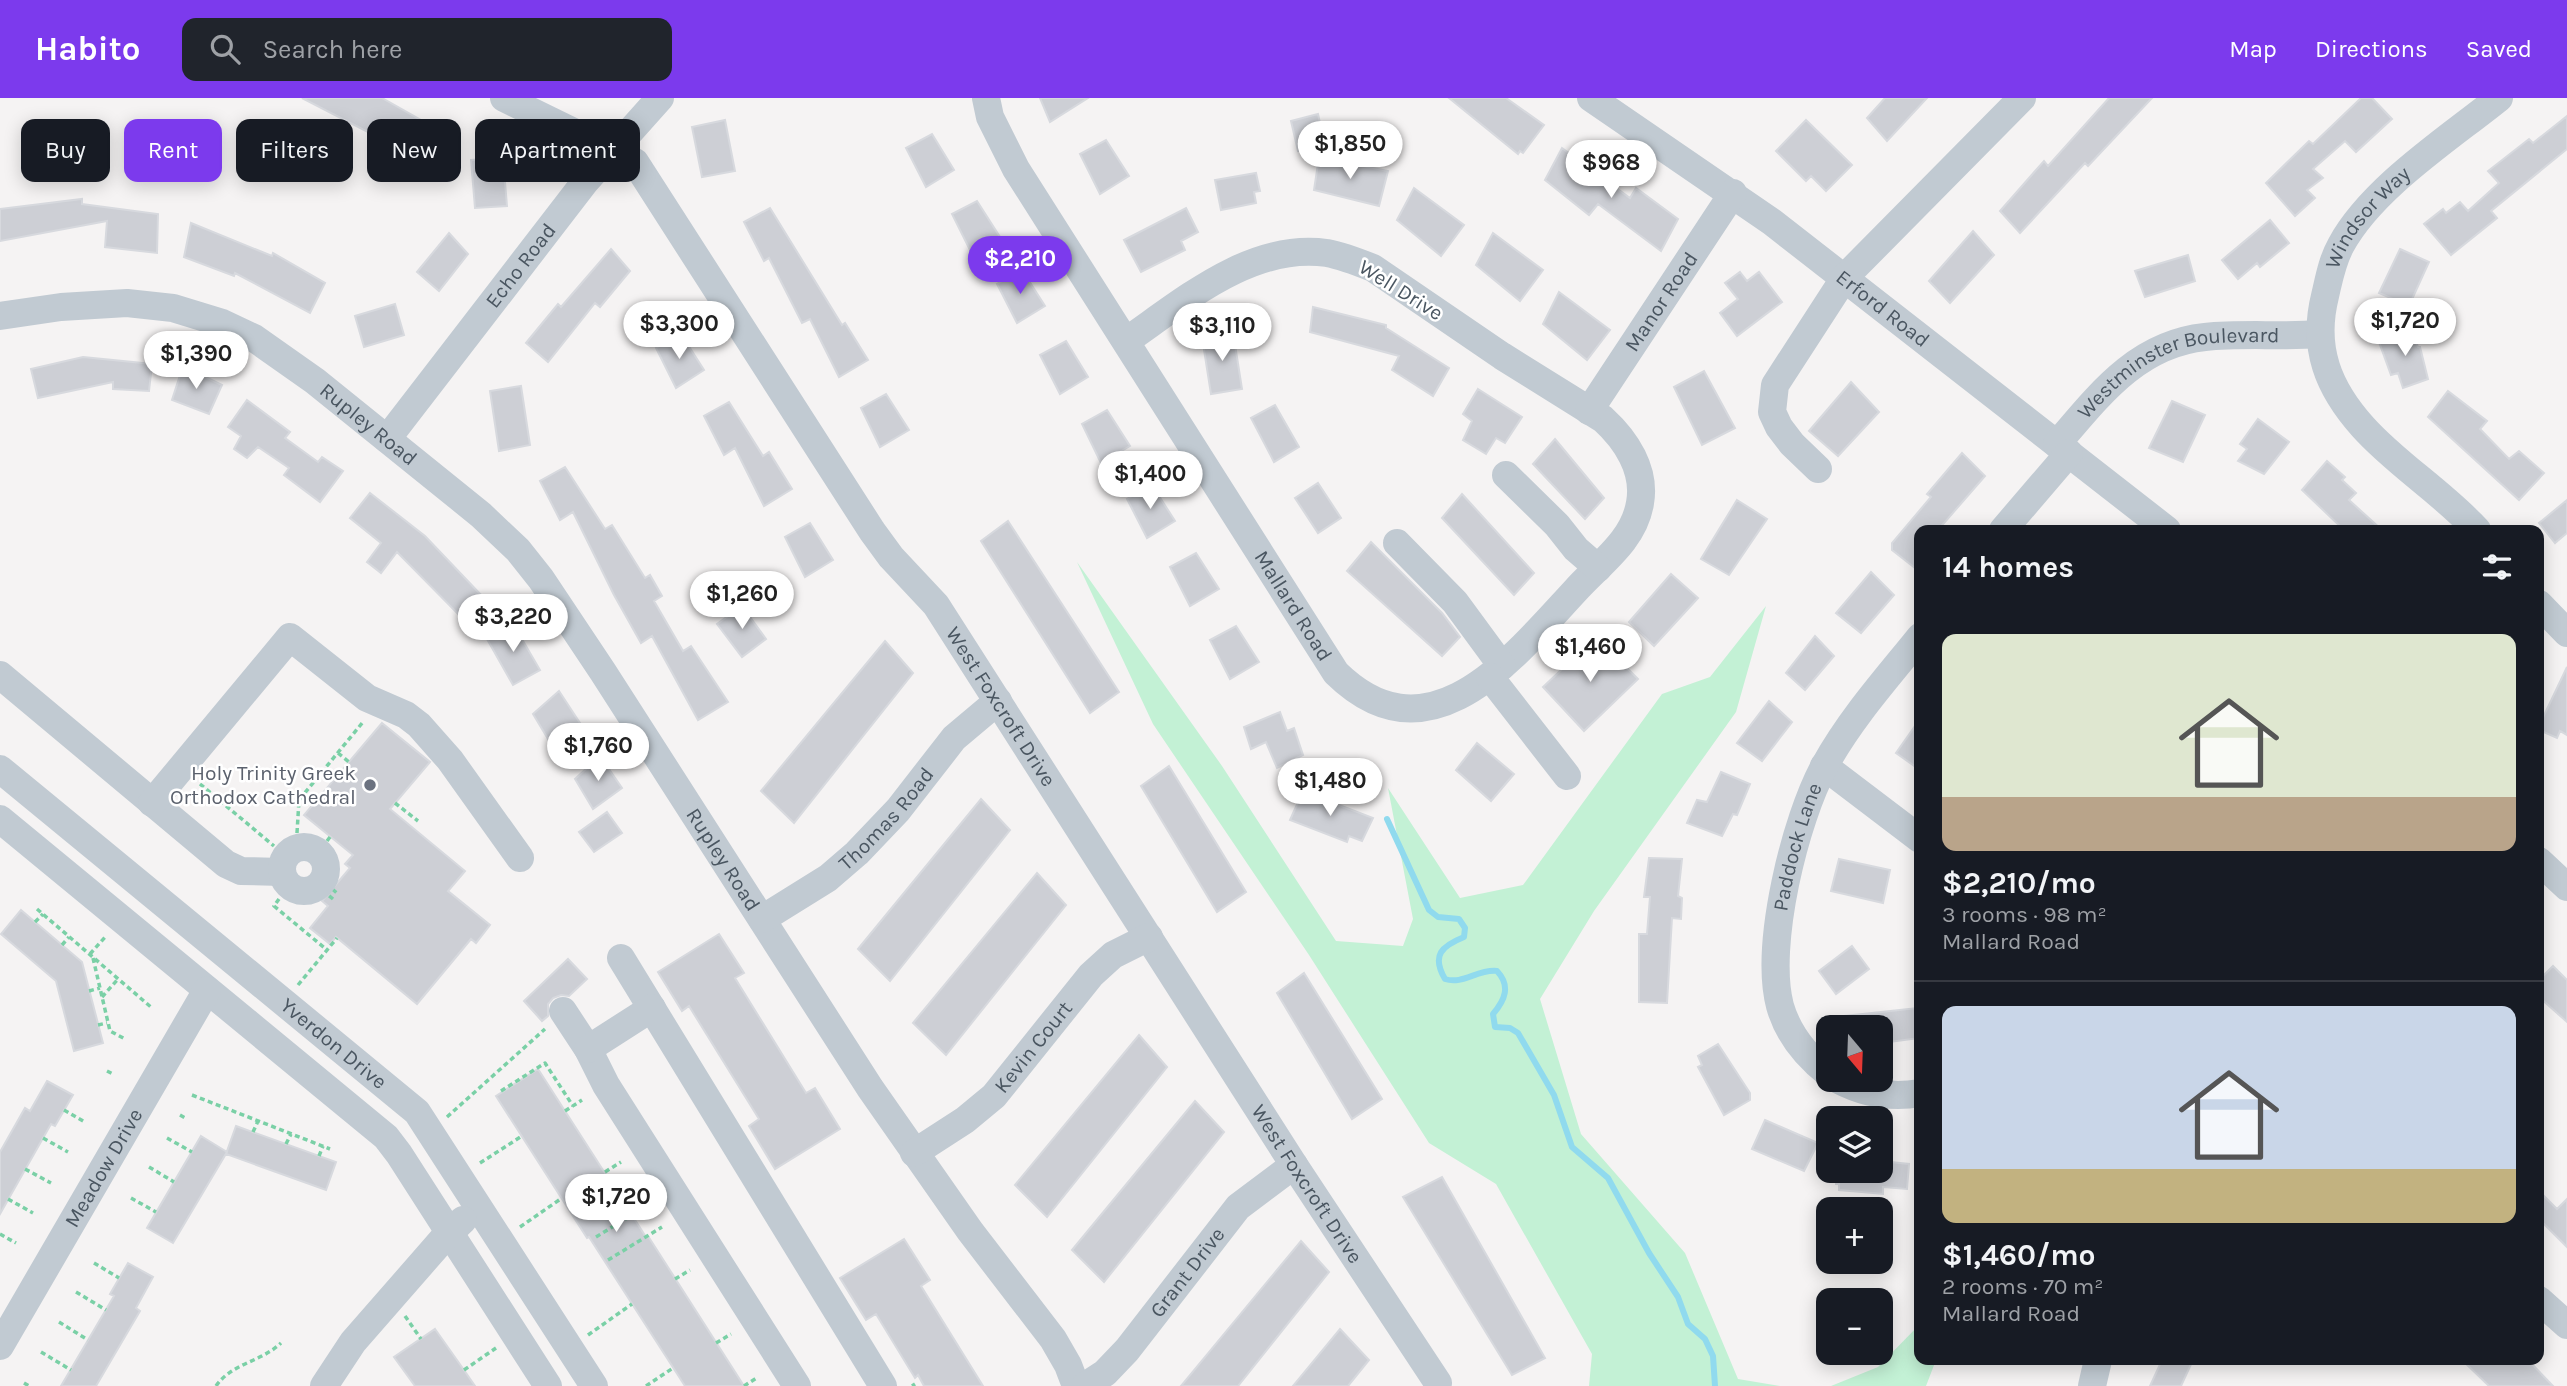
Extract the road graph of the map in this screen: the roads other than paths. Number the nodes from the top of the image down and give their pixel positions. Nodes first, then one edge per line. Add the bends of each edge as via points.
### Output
1 (504, 98) edge
2 (660, 98) edge
3 (986, 98) edge
4 (1591, 98) edge
5 (2022, 98) edge
6 (2499, 98) edge
7 (548, 119) edge
8 (640, 120) edge
9 (640, 170) edge
10 (586, 182) edge
11 (1733, 193) junction
12 (1844, 277) junction
13 (0, 316) edge
14 (2319, 334) junction
15 (1126, 341) junction
16 (1589, 411) junction
17 (387, 439) junction
18 (2063, 448) junction
19 (1818, 469) dead end
20 (1506, 475) dead end
21 (2007, 525) edge
22 (2161, 525) edge
23 (2472, 525) edge
24 (1397, 543) dead end
25 (1598, 568) junction
26 (2544, 609) edge
27 (2567, 633) edge
28 (1914, 644) edge
29 (1496, 672) junction
30 (0, 675) edge
31 (998, 701) junction
32 (1824, 766) junction
33 (0, 769) edge
34 (1567, 776) dead end
35 (152, 803) junction
36 (0, 819) edge
37 (1914, 834) edge
38 (520, 858) dead end
39 (2544, 866) edge
40 (278, 872) road end
41 (2567, 887) edge
42 (761, 919) junction
43 (1149, 937) junction
44 (621, 958) dead end
45 (207, 990) junction
46 (652, 1009) junction
47 (563, 1012) road end
48 (588, 1049) junction
49 (1816, 1064) edge
50 (1873, 1092) edge
51 (1914, 1094) edge
52 (914, 1153) junction
53 (1294, 1166) junction
54 (477, 1202) junction
55 (450, 1233) junction
56 (2544, 1304) edge
57 (2567, 1325) edge
58 (0, 1346) edge
59 (2097, 1365) edge
60 (1441, 1385) edge
61 (324, 1386) edge
62 (548, 1386) edge
63 (594, 1386) edge
64 (797, 1386) edge
65 (883, 1386) edge
66 (1076, 1386) edge
67 (1086, 1386) edge
68 (2092, 1386) edge

1 - 7 street, West Foxcroft Drive
2 - 8 street, Echo Road
3 - 15 street, Mallard Road via 1004,148
4 - 11 street, Erford Road
5 - 12 street
6 - 14 street, Windsor Way via 2361,214 2335,259
9 - 31 street, West Foxcroft Drive via 872,531 936,605
10 - 17 street, Echo Road
11 - 12 street, Erford Road
11 - 16 street, Manor Road
12 - 18 street, Erford Road
12 - 19 street via 1775,385 1772,398 1779,427
13 - 17 street, Rupley Road via 127,303 206,317 254,338
14 - 18 street, Westminster Boulevard via 2207,336 2158,349 2104,389
14 - 23 street, Windsor Way via 2323,362 2333,383 2364,428
15 - 16 street, Well Drive via 1196,293 1256,262 1300,252 1328,253 1373,268
15 - 29 street, Mallard Road via 1336,673 1349,685 1389,706 1427,708 1473,690
16 - 25 street, Mallard Road via 1618,432 1641,482 1637,516 1624,540
17 - 42 street, Rupley Road via 481,515 541,579
18 - 21 street
18 - 22 street, Erford Road
20 - 25 street
24 - 29 street via 1455,602
25 - 29 street, Mallard Road
26 - 27 street
28 - 32 street, Paddock Lane
29 - 34 street
30 - 35 street
31 - 42 street, Thomas Road via 954,738 898,810 857,853 828,878
31 - 43 street, West Foxcroft Drive
32 - 37 street
32 - 49 street, Paddock Lane via 1796,845 1774,964 1788,1026
33 - 54 street, Yverdon Drive via 417,1112
35 - 38 street via 290,637 367,698 419,725 450,760
35 - 40 street via 233,868
36 - 45 street, Yverdon Drive
39 - 41 street
42 - 52 street, Rupley Road
43 - 52 street, Kevin Court via 1113,955 1091,975 994,1096
43 - 53 street, West Foxcroft Drive
44 - 46 street
45 - 55 street, Yverdon Drive via 386,1137
45 - 58 street, Meadow Drive
46 - 48 street
46 - 65 street
47 - 48 street
48 - 64 street via 606,1085
50 - 51 street
52 - 66 street, Rupley Road via 1053,1339
53 - 60 street, West Foxcroft Drive
53 - 67 street, Grant Drive via 1238,1207 1128,1350
54 - 55 street
54 - 63 street, Yverdon Drive
55 - 61 street via 353,1342
55 - 62 street, Yverdon Drive
56 - 57 street
59 - 68 street

